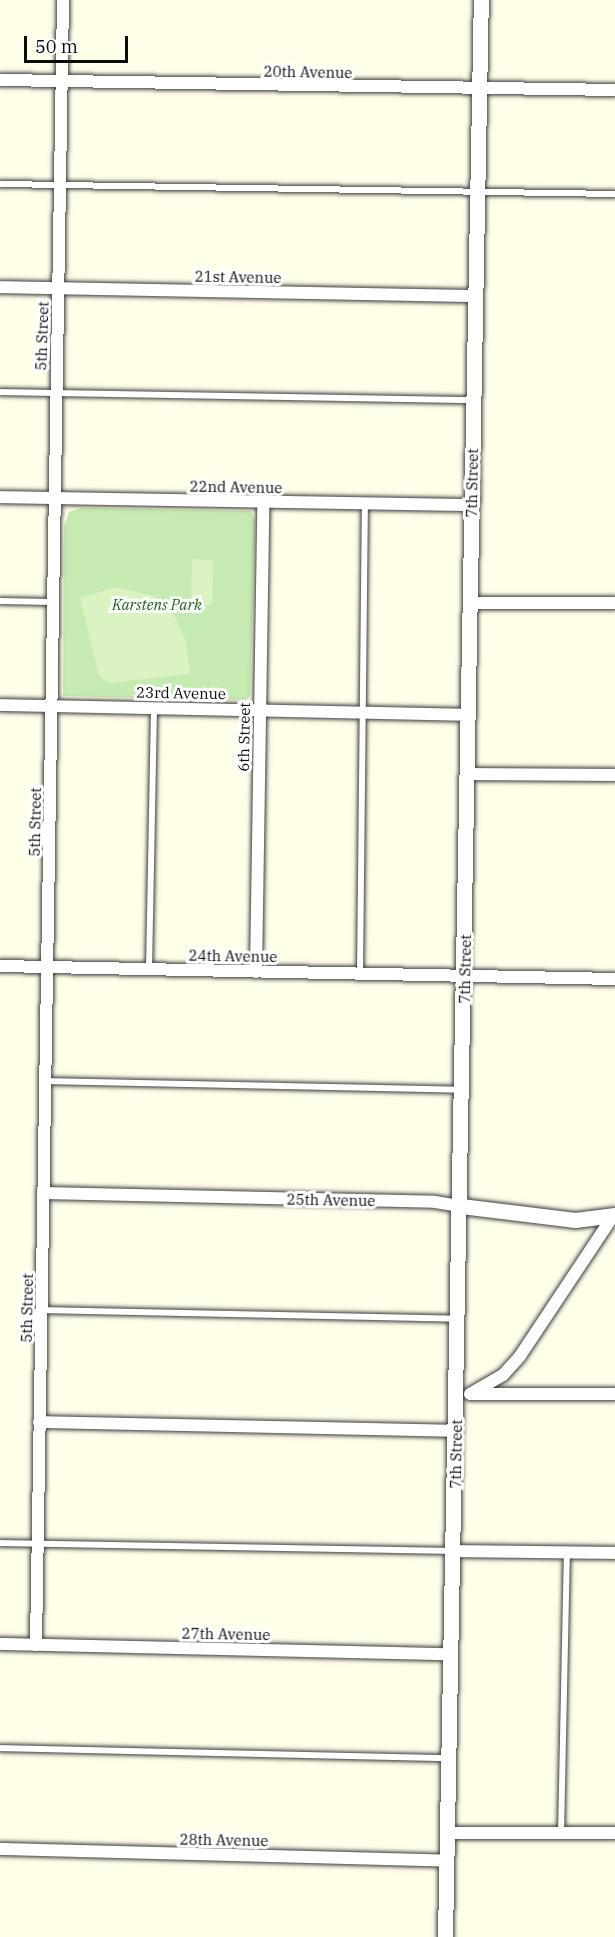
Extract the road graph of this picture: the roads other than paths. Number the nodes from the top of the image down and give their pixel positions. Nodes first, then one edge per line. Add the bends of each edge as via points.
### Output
1 (63, 0) edge
2 (481, 0) edge
3 (0, 80) edge
4 (62, 82) junction
5 (479, 90) junction
6 (615, 90) edge
7 (0, 184) edge
8 (62, 185) junction
9 (477, 193) junction
10 (615, 194) edge
11 (0, 287) edge
12 (59, 288) junction
13 (476, 296) junction
14 (0, 392) edge
15 (55, 393) junction
16 (474, 400) junction
17 (0, 497) edge
18 (54, 499) junction
19 (263, 502) junction
20 (365, 504) junction
21 (472, 505) junction
22 (0, 601) edge
23 (53, 602) junction
24 (471, 603) junction
25 (615, 603) edge
26 (0, 705) edge
27 (52, 706) junction
28 (154, 708) junction
29 (260, 710) junction
30 (362, 712) junction
31 (469, 715) junction
32 (468, 774) junction
33 (615, 775) edge
34 (0, 966) edge
35 (48, 968) junction
36 (149, 969) junction
37 (256, 972) junction
38 (360, 973) junction
39 (465, 977) junction
40 (615, 979) edge
41 (46, 1081) junction
42 (463, 1090) junction
43 (44, 1193) junction
44 (461, 1206) junction
45 (614, 1215) edge
46 (42, 1310) junction
47 (459, 1319) junction
48 (464, 1394) junction
49 (615, 1394) edge
50 (39, 1422) junction
51 (457, 1431) junction
52 (0, 1543) edge
53 (38, 1544) junction
54 (454, 1551) junction
55 (567, 1553) junction
56 (615, 1553) edge
57 (0, 1644) edge
58 (36, 1645) junction
59 (452, 1654) junction
60 (0, 1748) edge
61 (450, 1758) junction
62 (448, 1833) junction
63 (615, 1833) edge
64 (561, 1834) junction
65 (0, 1849) edge
66 (446, 1861) junction
67 (446, 1937) edge

1 - 4 street, 5th Street
2 - 5 street, 7th Street
3 - 4 street, 20th Avenue
4 - 5 street, 20th Avenue
4 - 8 street, 5th Street
5 - 6 street, 20th Avenue
5 - 9 street, 7th Street
7 - 8 lane
8 - 9 lane
8 - 12 street, 5th Street
9 - 10 lane
9 - 13 street, 7th Street
11 - 12 street, 21st Avenue
12 - 13 street, 21st Avenue
12 - 15 street, 5th Street
13 - 16 street, 7th Street
14 - 15 lane
15 - 16 lane
15 - 18 street, 5th Street
16 - 21 street, 7th Street
17 - 18 street, 22nd Avenue
18 - 19 street, 22nd Avenue
18 - 23 street, 5th Street
19 - 20 street, 22nd Avenue
19 - 29 street, 6th Street
20 - 21 street, 22nd Avenue
20 - 30 lane
21 - 24 street, 7th Street
22 - 23 lane
23 - 27 street, 5th Street
24 - 25 street
24 - 31 street, 7th Street
26 - 27 street, 23rd Avenue
27 - 28 street, 23rd Avenue
27 - 35 street, 5th Street
28 - 29 street, 23rd Avenue
28 - 36 lane
29 - 30 street, 23rd Avenue
29 - 37 street, 6th Street
30 - 31 street, 23rd Avenue
30 - 38 lane
31 - 32 street, 7th Street
32 - 33 street
32 - 39 street, 7th Street
34 - 35 street, 24th Avenue
35 - 36 street, 24th Avenue
35 - 41 street, 5th Street
36 - 37 street, 24th Avenue
37 - 38 street, 24th Avenue
38 - 39 street, 24th Avenue
39 - 40 street, 24th Avenue
39 - 42 street, 7th Street
41 - 42 lane
41 - 43 street, 5th Street
42 - 44 street, 7th Street
43 - 44 street, 25th Avenue via 435,1202
43 - 46 street, 5th Street
44 - 45 street, 25th Avenue via 575,1220
44 - 47 street, 7th Street
45 - 48 street via 520,1356 503,1375
46 - 47 lane
46 - 50 street, 5th Street
47 - 48 street, 7th Street
48 - 49 street
48 - 51 street, 7th Street
50 - 51 street
50 - 53 street, 5th Street
51 - 54 street, 7th Street
52 - 53 lane
53 - 54 lane
53 - 58 street, 5th Street
54 - 55 street
54 - 59 street, 7th Street
55 - 56 street
55 - 64 lane
57 - 58 street, 27th Avenue
58 - 59 street, 27th Avenue
59 - 61 street, 7th Street
60 - 61 lane
61 - 62 street, 7th Street
62 - 64 street
62 - 66 street, 7th Street
63 - 64 street
65 - 66 street, 28th Avenue
66 - 67 street, 7th Street

